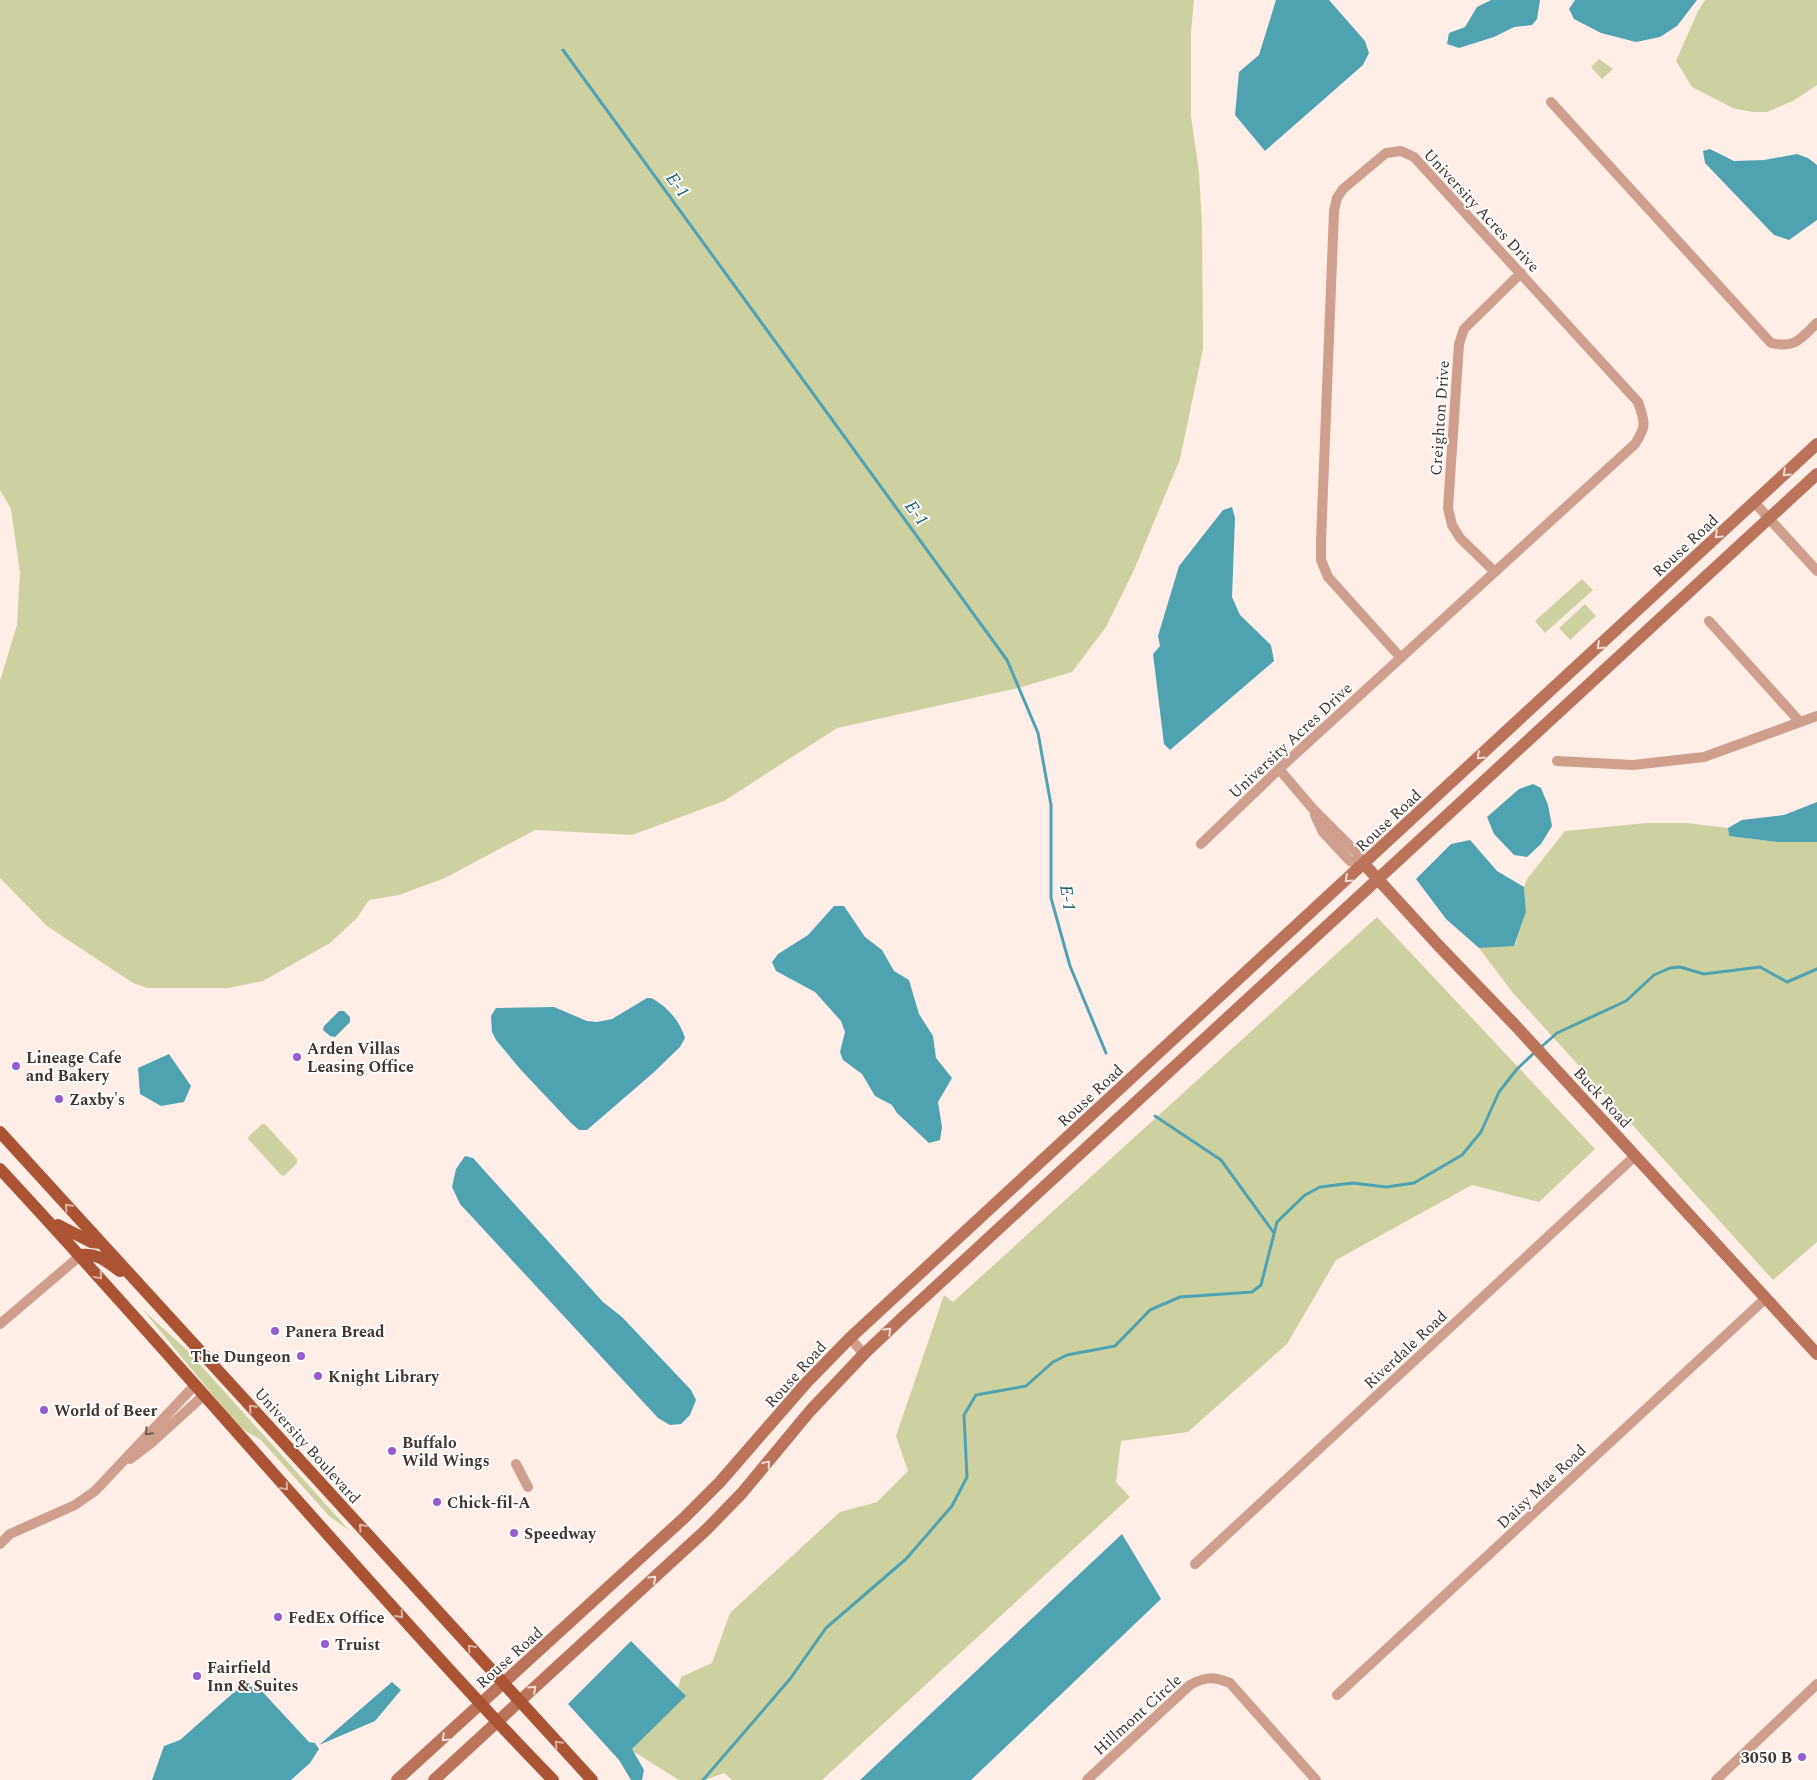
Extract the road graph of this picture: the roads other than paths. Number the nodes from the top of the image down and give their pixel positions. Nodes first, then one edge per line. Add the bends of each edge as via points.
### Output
1 (1551, 102) dead end
2 (1521, 273) junction
3 (1817, 322) edge
4 (1817, 444) edge
5 (1817, 474) edge
6 (1754, 502) junction
7 (1769, 518) junction
8 (1817, 571) edge
9 (1495, 572) junction
10 (1708, 621) dead end
11 (1401, 658) junction
12 (1817, 716) edge
13 (1800, 722) junction
14 (1557, 761) dead end
15 (1279, 769) junction
16 (1201, 844) dead end
17 (1364, 864) junction
18 (1378, 880) junction
19 (0, 1132) edge
20 (1635, 1156) junction
21 (0, 1169) edge
22 (42, 1215) junction
23 (101, 1243) junction
24 (81, 1255) junction
25 (142, 1287) junction
26 (1766, 1298) junction
27 (0, 1324) edge
28 (850, 1338) junction
29 (864, 1354) junction
30 (1817, 1354) edge
31 (195, 1385) junction
32 (203, 1396) junction
33 (516, 1464) dead end
34 (117, 1469) junction
35 (528, 1487) dead end
36 (0, 1544) edge
37 (1196, 1564) dead end
38 (503, 1684) junction
39 (1817, 1684) edge
40 (1337, 1695) dead end
41 (520, 1702) junction
42 (481, 1704) junction
43 (497, 1722) junction
44 (397, 1780) edge
45 (434, 1780) edge
46 (553, 1780) edge
47 (592, 1780) edge
48 (1087, 1780) edge
49 (1316, 1780) edge
50 (1716, 1780) edge

1 - 3 street via 1772,343 1789,345 1797,342
2 - 9 street, Creighton Drive via 1464,329 1459,344 1448,508 1452,525 1460,538
2 - 9 street, University Acres Drive via 1638,402 1645,420 1643,432 1634,444
2 - 11 street, University Acres Drive via 1414,157 1401,151 1386,153 1343,189 1338,198 1334,221 1321,560 1328,577
4 -> 6 street, Rouse Road
5 - 7 street
6 - 7 street
6 -> 17 street, Rouse Road
7 - 8 street
7 - 18 street
9 - 11 street, University Acres Drive
10 - 13 street
11 - 15 street, University Acres Drive
12 - 13 street
13 - 14 street via 1704,757 1633,765
15 - 16 street, University Acres Drive
15 - 17 street, Buck Road via 1327,828 1358,853
17 - 18 street, Buck Road
17 -> 28 street, Rouse Road
18 - 20 street, Buck Road
29 -> 18 street
23 -> 19 main road, University Boulevard
20 - 26 street, Buck Road
20 - 37 street, Riverdale Road
21 - 22 main road
22 - 23 main road via 74,1235
22 - 24 main road
23 - 25 main road, University Boulevard
24 - 25 main road via 100,1257
24 - 27 street
24 -> 31 main road
38 -> 25 main road, University Boulevard
26 - 30 street, Buck Road
26 - 40 street, Daisy Mae Road
28 - 29 street
28 - 38 street, Rouse Road via 720,1482 672,1530
41 -> 29 street via 708,1529
31 - 32 main road
31 -> 34 street
32 - 34 street
32 -> 42 main road
33 - 35 street
34 - 36 street via 75,1505 10,1534
38 - 41 main road, University Boulevard
38 - 42 street, Rouse Road
39 - 50 street
41 - 43 street
47 -> 41 main road, University Boulevard
42 - 43 main road
42 -> 44 street, Rouse Road
43 - 45 street
43 - 46 main road
48 - 49 street, Hillmont Circle via 1190,1685 1201,1679 1217,1678 1230,1683

